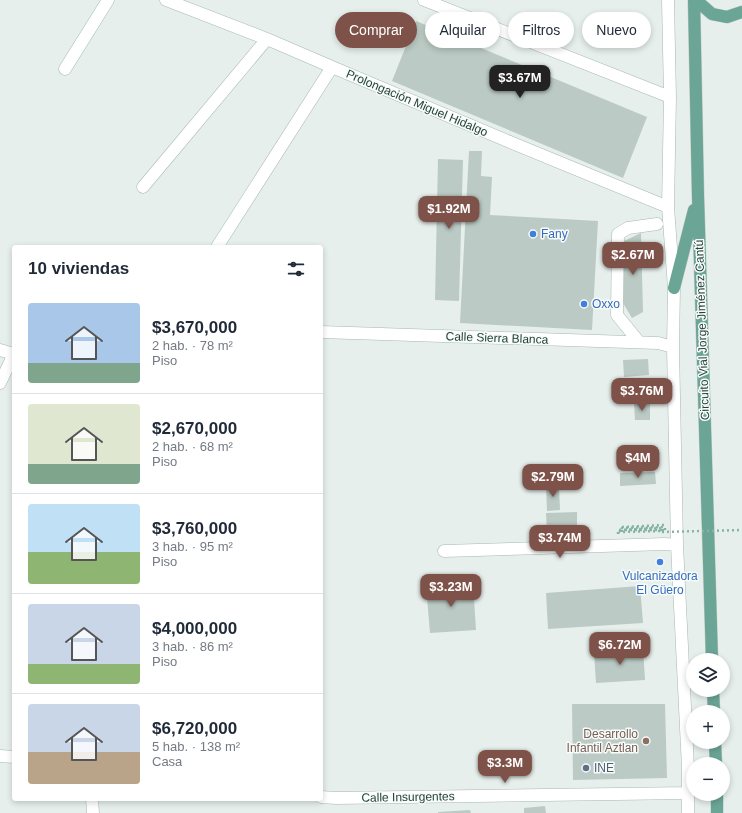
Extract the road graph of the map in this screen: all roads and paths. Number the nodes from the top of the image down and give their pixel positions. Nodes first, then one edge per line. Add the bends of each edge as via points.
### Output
1 (108, 0) edge
2 (166, 0) edge
3 (424, 0) edge
4 (668, 0) edge
5 (695, 0) edge
6 (742, 12) edge
7 (267, 38) junction
8 (332, 67) junction
9 (65, 69) dead end
10 (670, 97) junction
11 (142, 187) dead end
12 (698, 196) junction
13 (668, 207) junction
14 (657, 224) dead end
15 (218, 245) edge
16 (674, 288) junction
17 (323, 332) edge
18 (639, 342) junction
19 (672, 347) junction
20 (0, 350) edge
21 (12, 353) edge
22 (12, 358) edge
23 (0, 383) edge
24 (676, 525) junction
25 (622, 530) junction
26 (742, 530) edge
27 (621, 545) junction
28 (677, 545) junction
29 (444, 551) dead end
30 (712, 653) edge
31 (0, 756) edge
32 (12, 757) edge
33 (687, 757) edge
34 (686, 793) edge
35 (323, 797) edge
36 (92, 801) edge
37 (688, 801) edge
38 (717, 801) edge
39 (93, 813) edge
40 (688, 813) edge
41 (717, 813) edge

1 - 9 street
2 - 7 street, Prolongación Miguel Hidalgo
3 - 10 street
4 - 10 street
5 - 6 main road via 712,14 727,17
5 - 12 main road, Circuito Vial Jorge Jiménez Cantú
7 - 8 street, Prolongación Miguel Hidalgo
7 - 11 street
8 - 13 street, Prolongación Miguel Hidalgo
8 - 15 street
10 - 13 street
12 - 16 main road
12 - 30 main road, Circuito Vial Jorge Jiménez Cantú
13 - 16 street
14 - 18 street via 628,228 618,234 617,316
16 - 19 street
17 - 18 street, Calle Sierra Blanca
18 - 19 street, Calle Sierra Blanca
19 - 24 street
20 - 21 street
22 - 23 street
24 - 25 path via 622,527
24 - 28 street
25 - 26 path, bridge via 643,530 650,530 658,530 665,530 665,527 620,528 620,532 663,531 663,528 633,529 625,530 618,530 618,534
25 - 27 path
27 - 28 street
27 - 29 street
28 - 33 street
31 - 32 street
34 - 35 street, Calle Insurgentes
36 - 39 street
37 - 40 street
38 - 41 main road

